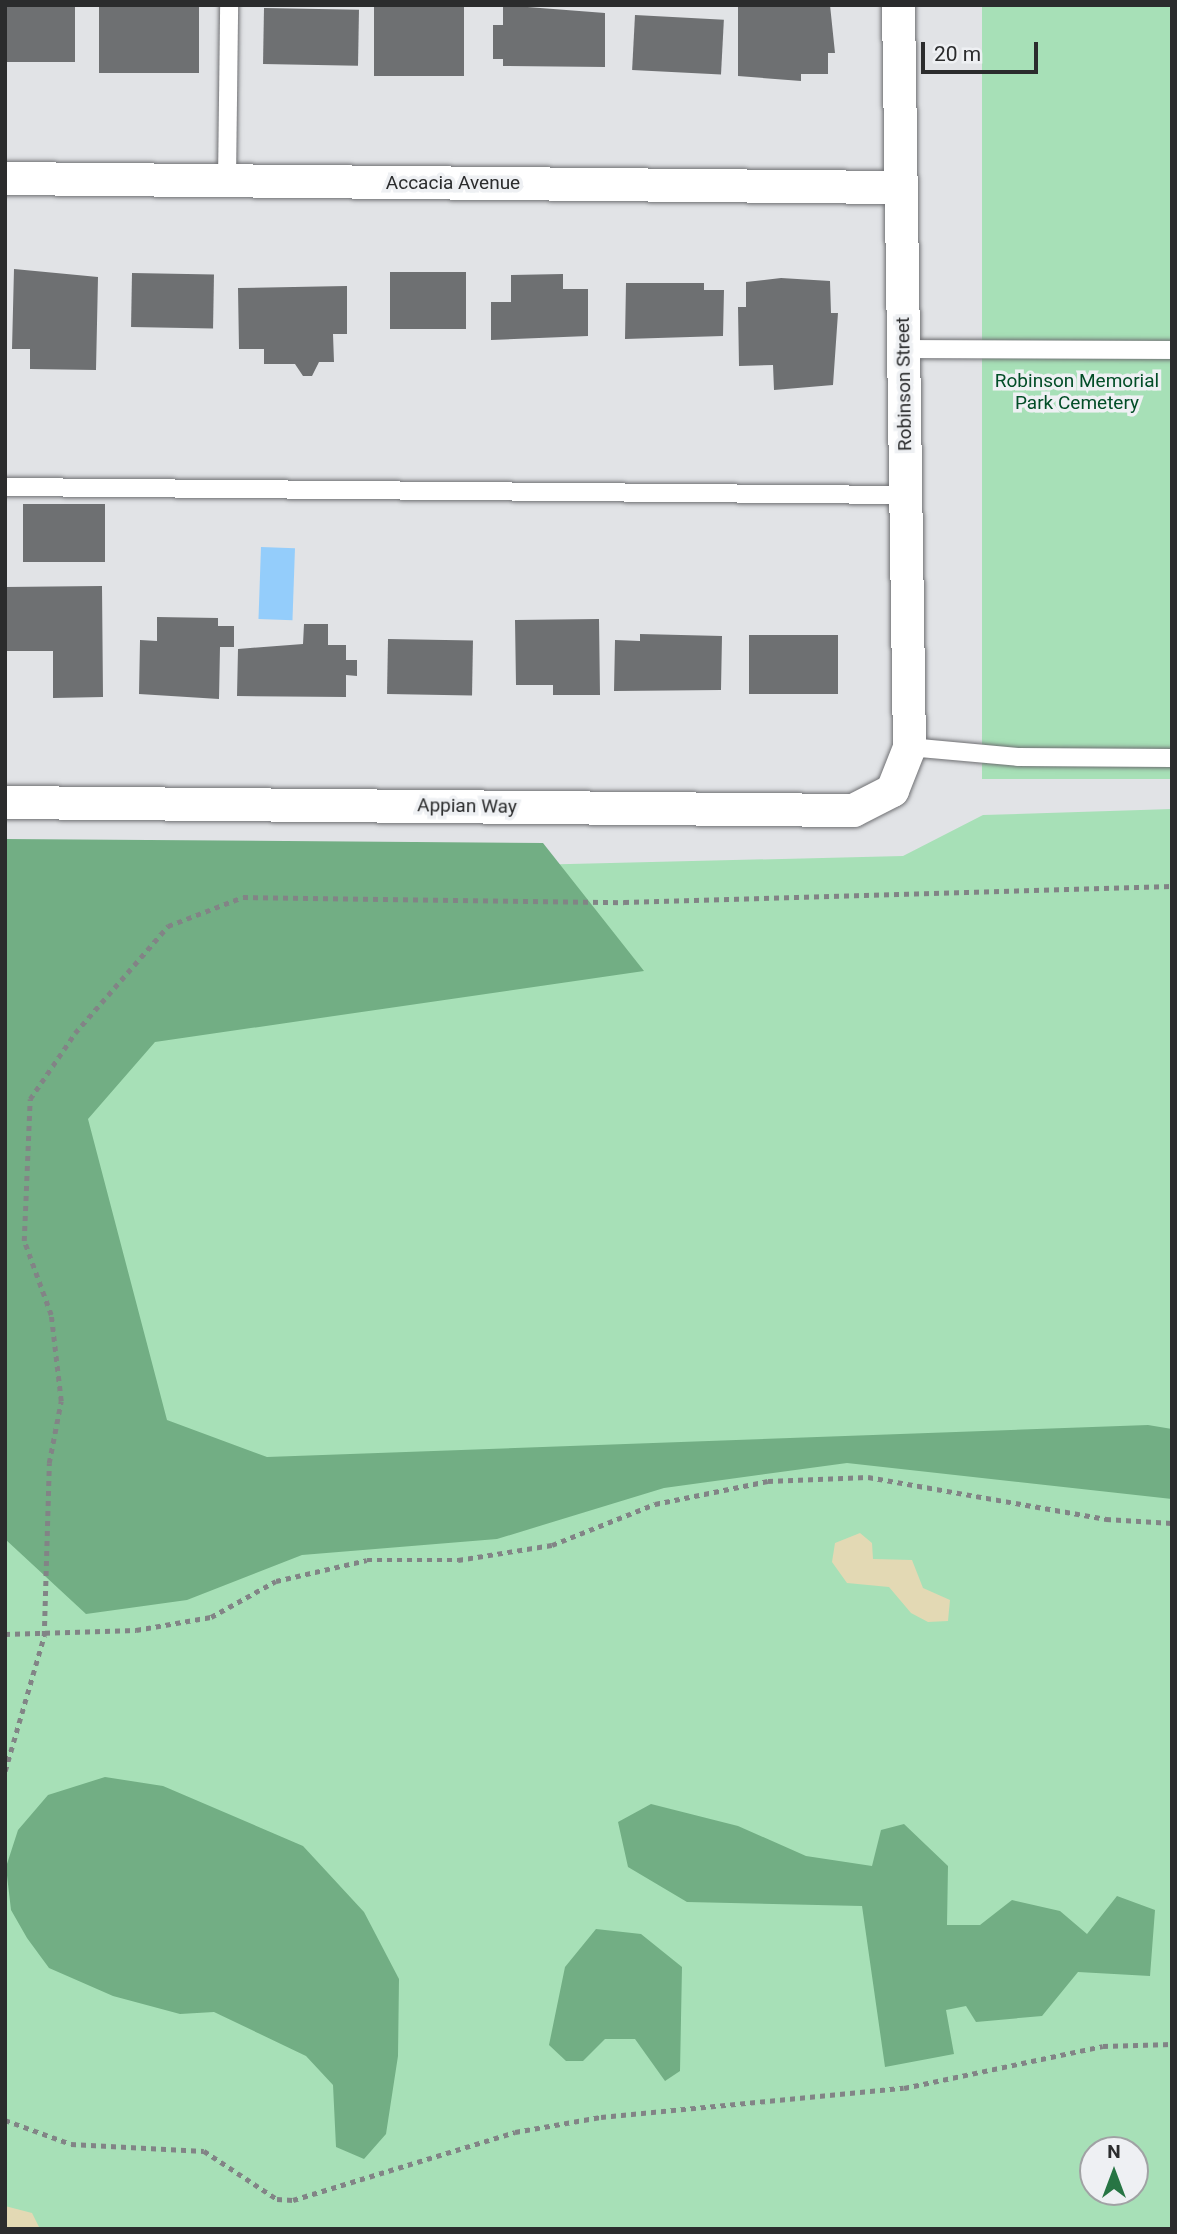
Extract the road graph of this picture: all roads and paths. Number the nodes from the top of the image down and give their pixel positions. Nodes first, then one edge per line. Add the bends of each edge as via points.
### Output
1 (229, 5) edge
2 (898, 5) edge
3 (5, 178) edge
4 (227, 181) junction
5 (900, 187) junction
6 (904, 349) junction
7 (1172, 350) edge
8 (5, 487) edge
9 (907, 495) junction
10 (907, 755) junction
11 (1172, 758) edge
12 (5, 802) edge
13 (1172, 886) edge
14 (1172, 1523) edge
15 (5, 1634) edge
16 (44, 1636) junction
17 (5, 1771) edge
18 (1172, 2044) edge
19 (5, 2120) edge

1 - 4 lane
2 - 5 street, Robinson Street
3 - 4 street, Accacia Avenue
4 - 5 street, Accacia Avenue
5 - 6 street, Robinson Street
6 - 7 lane
6 - 9 street, Robinson Street
8 - 9 lane
9 - 10 street, Robinson Street
10 - 11 lane
10 - 12 street, Appian Way via 892,789 853,810
13 - 16 path via 624,902 243,897 167,926 75,1032 30,1099 24,1241 51,1315 61,1401 49,1464
14 - 16 path via 1106,1519 868,1477 768,1480 655,1504 552,1545 458,1560 367,1560 276,1581 211,1617
15 - 16 path
16 - 17 path
18 - 19 path via 1103,2046 904,2088 601,2116 515,2132 293,2200 277,2199 204,2151 71,2144

